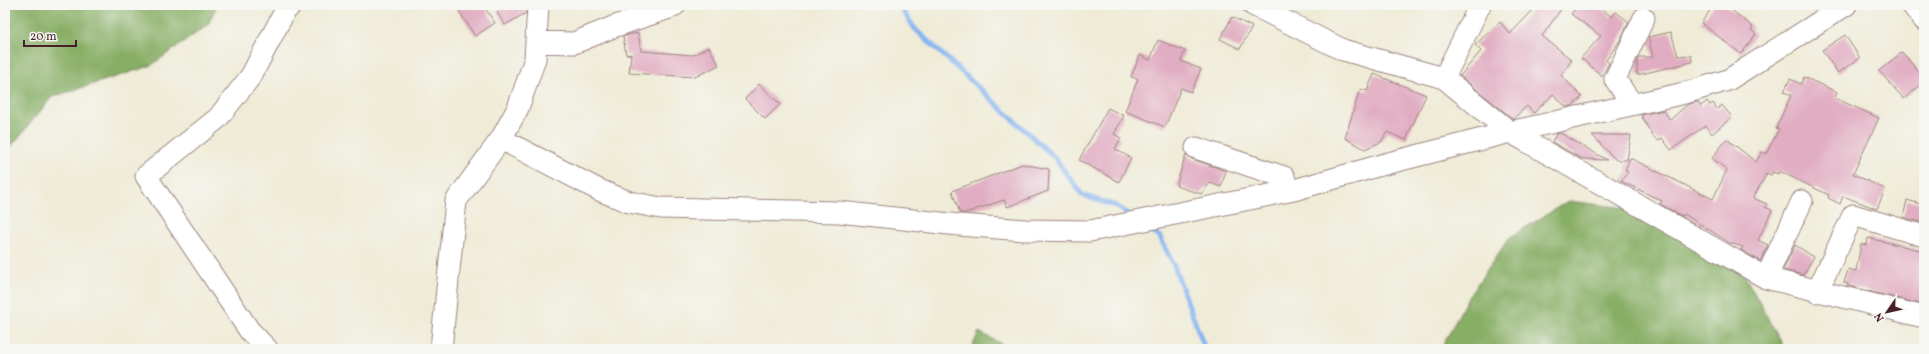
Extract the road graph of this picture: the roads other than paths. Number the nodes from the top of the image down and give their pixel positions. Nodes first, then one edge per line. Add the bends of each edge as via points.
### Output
1 (291, 5) edge
2 (538, 5) edge
3 (675, 5) edge
4 (1253, 5) edge
5 (1480, 5) edge
6 (1912, 5) edge
7 (1843, 6) edge
8 (1644, 18) dead end
9 (1924, 20) edge
10 (536, 42) junction
11 (1444, 78) junction
12 (1632, 104) junction
13 (1510, 132) junction
14 (502, 139) junction
15 (1196, 148) dead end
16 (1288, 191) junction
17 (1802, 201) dead end
18 (1924, 236) edge
19 (1766, 278) junction
20 (1817, 292) junction
21 (1924, 317) edge
22 (267, 349) edge
23 (441, 349) edge

1 - 22 street via 285,11 251,76 218,118 146,176 249,330
2 - 10 street
3 - 10 street via 574,43
4 - 11 street via 1343,50
5 - 11 street
6 - 9 street
7 - 12 street via 1728,80 1689,92
8 - 12 street via 1615,79
10 - 14 street via 535,59 518,108
11 - 13 street
12 - 13 street
13 - 16 street
13 - 19 street
14 - 16 street via 599,190 629,202 661,208 839,212 967,226 1090,231
14 - 23 street via 456,201
15 - 16 street via 1284,176
17 - 19 street
18 - 20 street via 1853,215
19 - 20 street
20 - 21 street

